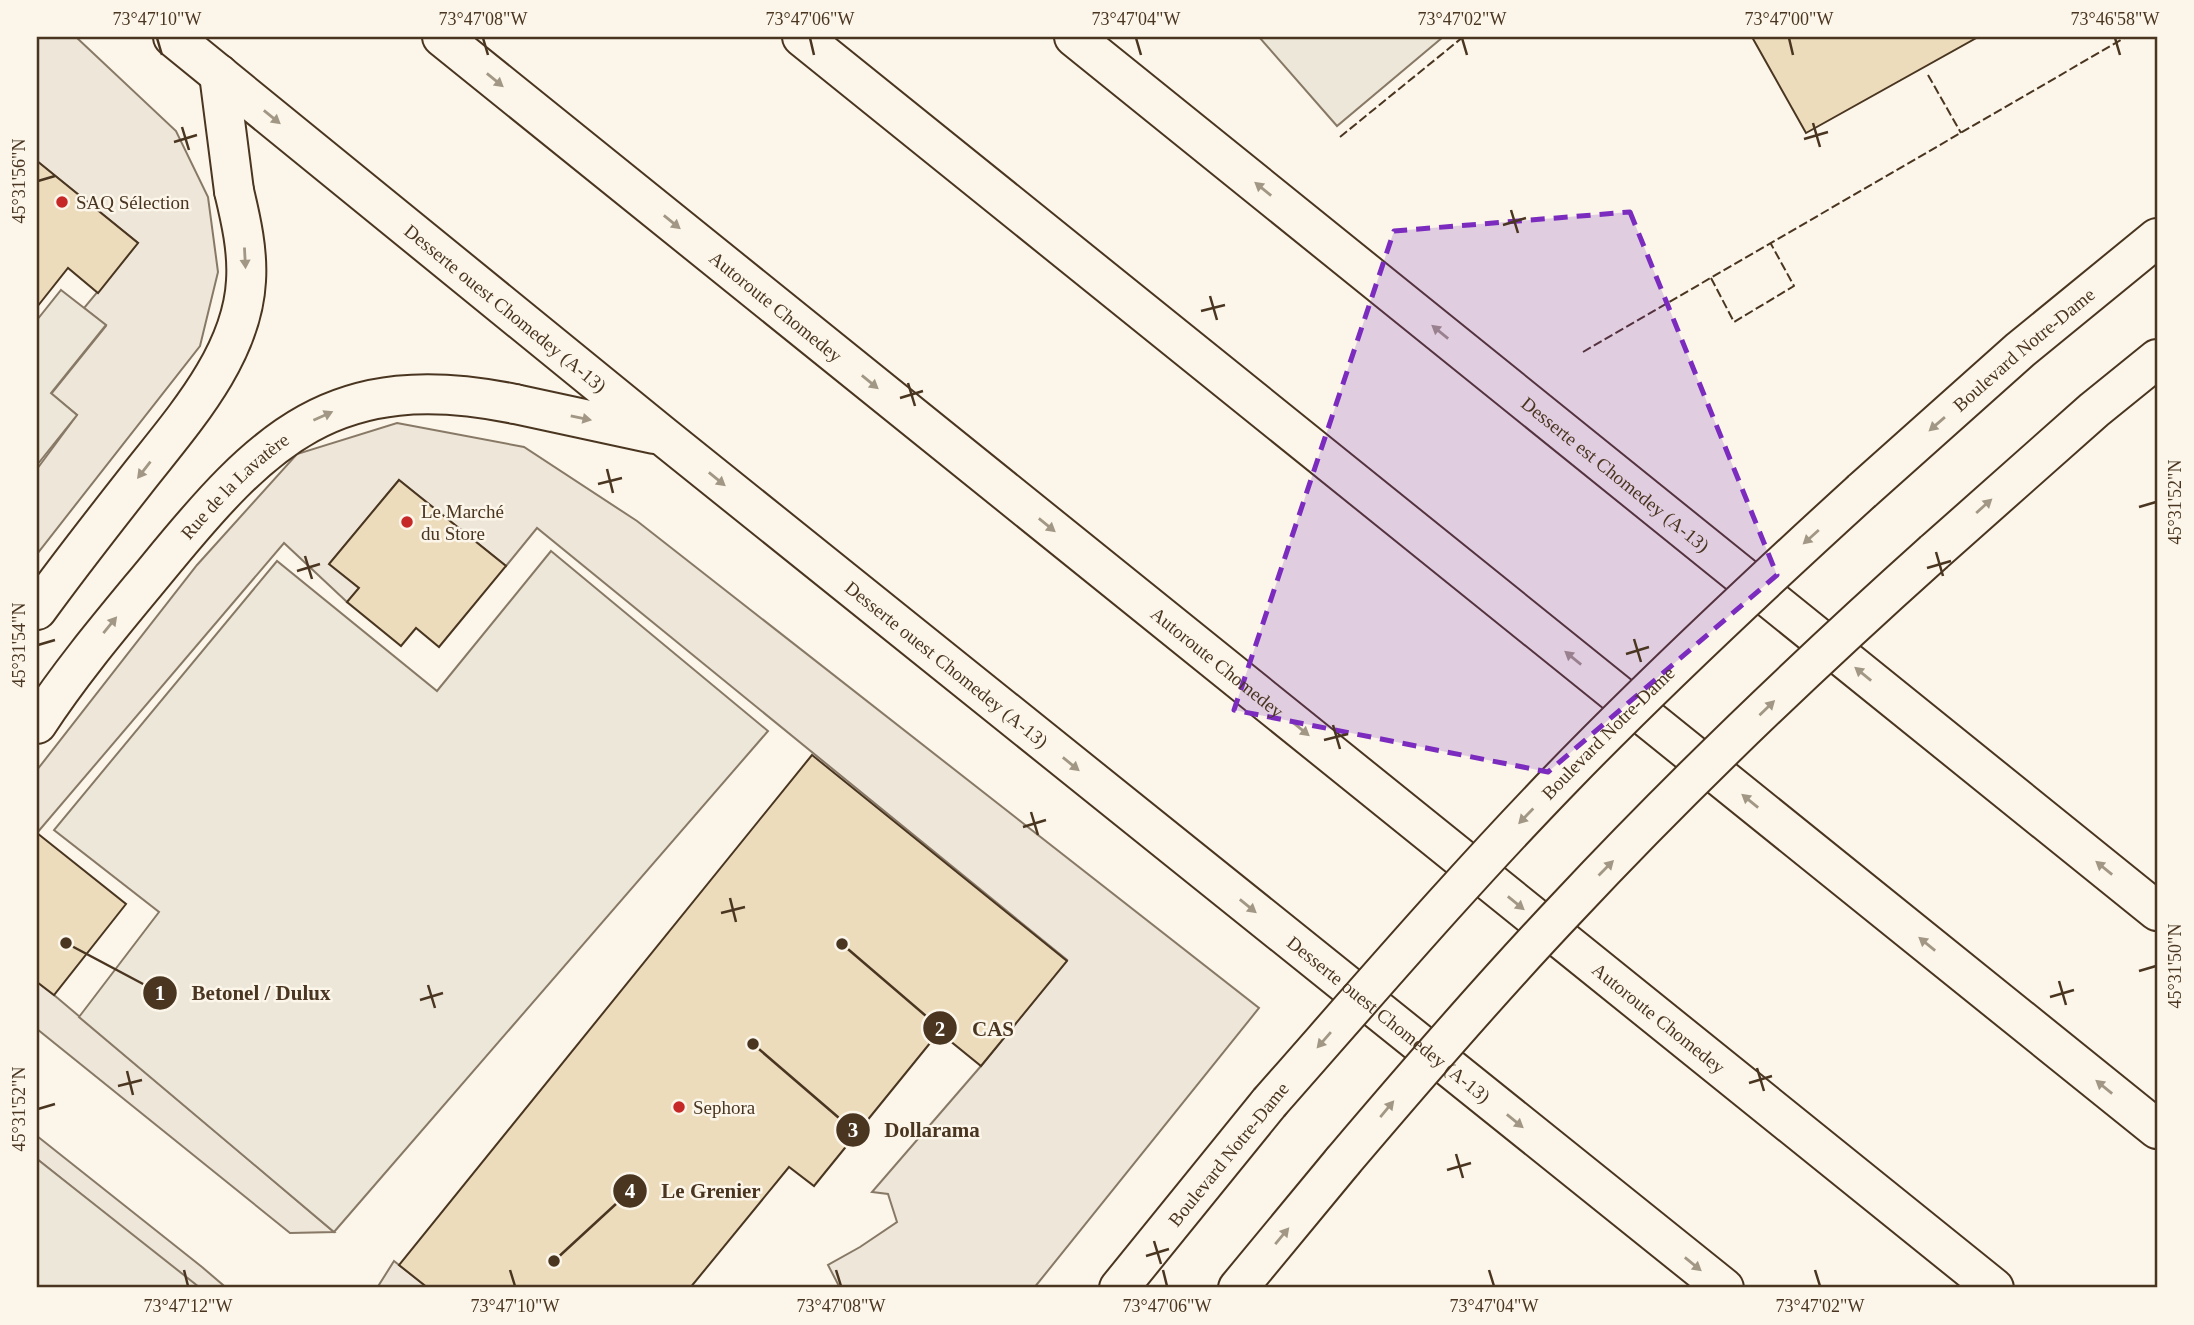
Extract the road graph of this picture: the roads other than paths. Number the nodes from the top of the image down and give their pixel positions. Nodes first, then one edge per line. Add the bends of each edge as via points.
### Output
1 (173, 37) edge
2 (442, 37) edge
3 (802, 37) edge
4 (1074, 37) edge
5 (219, 74) junction
6 (2157, 238) edge
7 (2157, 359) edge
8 (663, 436) junction
9 (37, 610) edge
10 (37, 724) edge
11 (2157, 911) edge
12 (2157, 1129) edge
13 (1119, 1288) edge
14 (1238, 1288) edge
15 (1724, 1288) edge
16 (1994, 1288) edge

1 - 5 main road, Desserte ouest Chomedey (A-13)
2 -> 16 main road, Autoroute Chomedey
12 -> 3 main road
11 -> 4 main road, Desserte est Chomedey (A-13)
5 -> 8 main road, Desserte ouest Chomedey (A-13)
5 -> 9 main road via 246,282 229,346 186,417
6 -> 13 main road, Boulevard Notre-Dame, bridge via 1861,491 1563,778 1269,1102
14 -> 7 main road, bridge via 1422,1069 1568,906 1834,642
10 -> 8 main road, Rue de la Lavatère via 67,678 204,512 257,459 318,416 356,402 440,393
8 -> 15 main road, Desserte ouest Chomedey (A-13)

